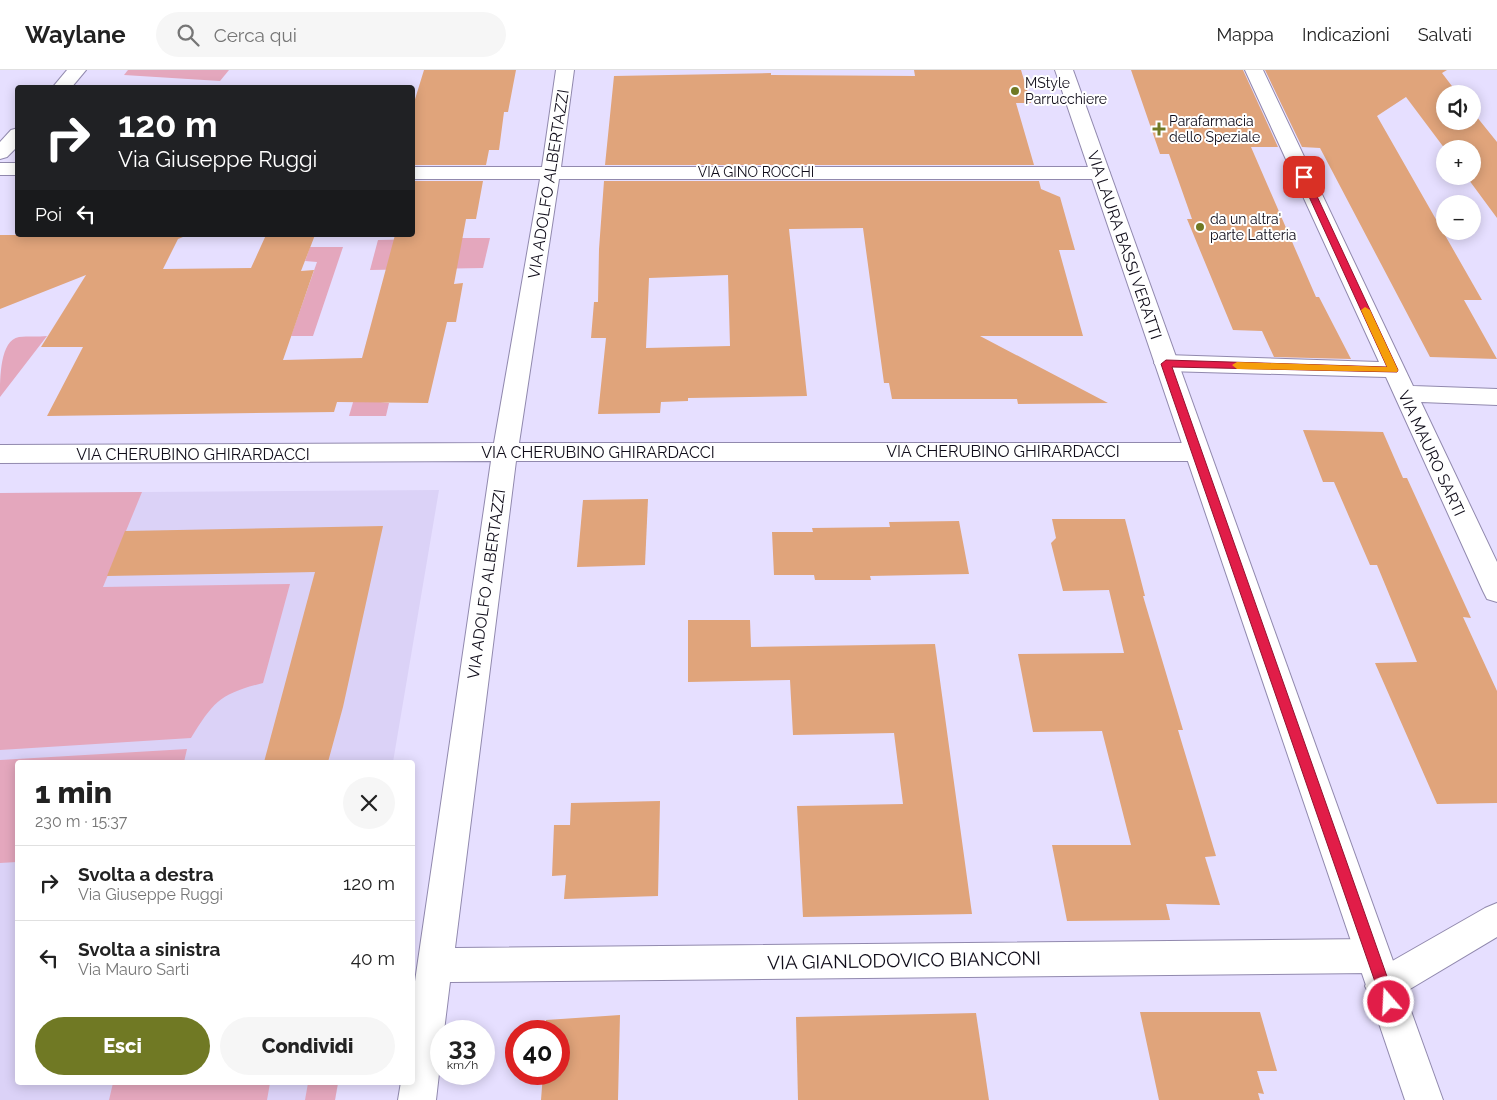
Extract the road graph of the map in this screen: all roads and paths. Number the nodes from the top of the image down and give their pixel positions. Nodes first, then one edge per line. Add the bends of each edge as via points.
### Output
1 (77, 70) edge
2 (565, 70) edge
3 (1064, 70) edge
4 (1254, 70) edge
5 (63, 85) edge
6 (15, 137) edge
7 (0, 153) edge
8 (0, 169) edge
9 (15, 169) edge
10 (1100, 172) junction
11 (415, 173) edge
12 (550, 174) junction
13 (1166, 364) junction
14 (1394, 370) junction
15 (1405, 394) junction
16 (1497, 397) edge
17 (505, 452) junction
18 (1196, 452) junction
19 (0, 454) edge
20 (1497, 591) edge
21 (1497, 919) edge
22 (435, 965) junction
23 (1378, 971) junction
24 (418, 1100) edge
25 (1424, 1100) edge

1 - 5 street
2 - 12 street, VIA ADOLFO ALBERTAZZI
3 - 10 street, VIA LAURA BASSI VERATTI
4 - 14 street, VIA MAURO SARTI
6 - 7 street
8 - 9 street
10 - 12 street, VIA GINO ROCCHI
10 - 13 street, VIA LAURA BASSI VERATTI
11 - 12 street, VIA GINO ROCCHI
12 - 17 street, VIA ADOLFO ALBERTAZZI
13 - 14 street
13 - 18 street, VIA LAURA BASSI VERATTI
14 - 15 street, VIA MAURO SARTI
15 - 16 street
15 - 20 street, VIA MAURO SARTI
17 - 18 street, VIA CHERUBINO GHIRARDACCI
17 - 19 street, VIA CHERUBINO GHIRARDACCI
17 - 22 street, VIA ADOLFO ALBERTAZZI
18 - 23 street, VIA LAURA BASSI VERATTI
21 - 23 street
22 - 23 street, VIA GIANLODOVICO BIANCONI
22 - 24 street, VIA ADOLFO ALBERTAZZI
23 - 25 street, VIA LAURA BASSI VERATTI

